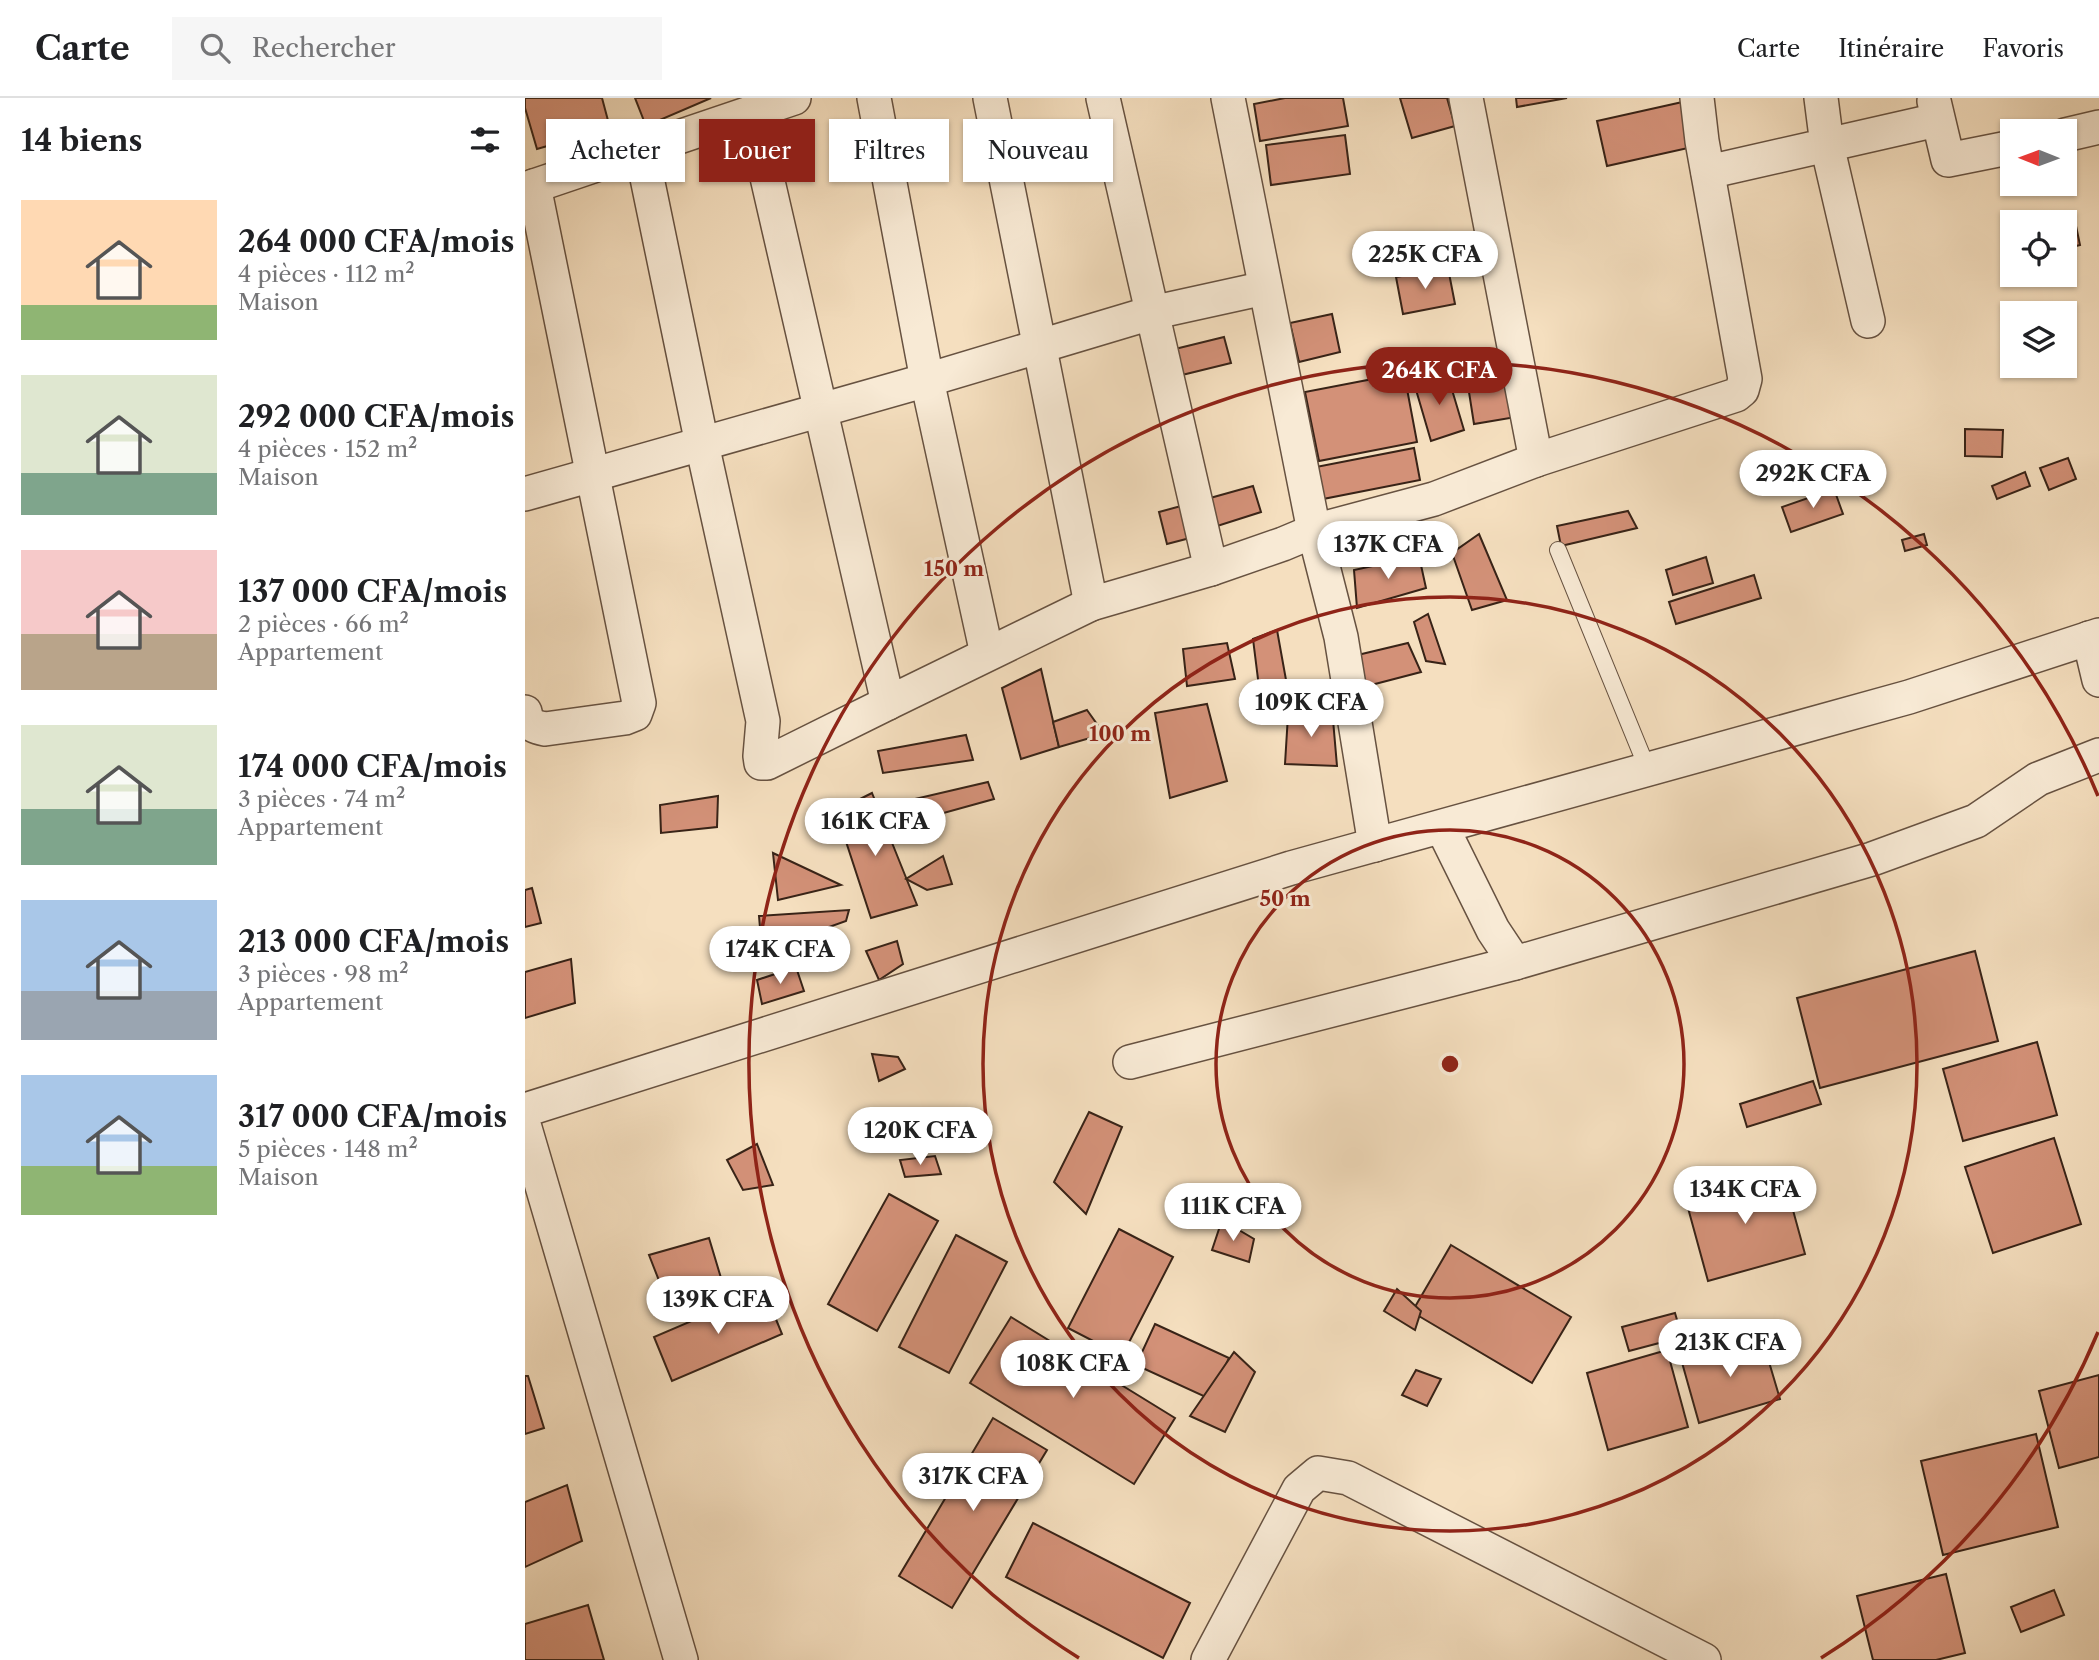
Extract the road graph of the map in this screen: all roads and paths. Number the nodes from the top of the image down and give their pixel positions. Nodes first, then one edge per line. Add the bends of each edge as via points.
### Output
1 (794, 98) edge
2 (874, 98) edge
3 (990, 98) edge
4 (1103, 98) edge
5 (1228, 98) edge
6 (1466, 98) edge
7 (1697, 98) edge
8 (1821, 98) edge
9 (1935, 109) edge
10 (752, 112) junction
11 (2099, 127) edge
12 (2077, 132) edge
13 (685, 134) edge
14 (1828, 145) junction
15 (2000, 150) edge
16 (1708, 172) junction
17 (547, 182) edge
18 (648, 182) edge
19 (530, 188) edge
20 (1265, 288) junction
21 (1151, 313) junction
22 (1868, 321) dead end
23 (1041, 347) junction
24 (927, 380) junction
25 (819, 410) junction
26 (702, 444) junction
27 (1536, 460) junction
28 (591, 475) junction
29 (525, 494) edge
30 (1314, 531) junction
31 (1558, 550) dead end
32 (1211, 569) junction
33 (1091, 604) junction
34 (2094, 636) edge
35 (987, 654) junction
36 (2099, 680) edge
37 (888, 703) junction
38 (525, 712) edge
39 (2099, 755) edge
40 (1648, 770) junction
41 (1443, 827) junction
42 (1375, 845) junction
43 (1514, 963) junction
44 (1130, 1062) dead end
45 (525, 1110) edge
46 (525, 1128) edge
47 (681, 1660) edge
48 (1207, 1660) edge
49 (1704, 1660) edge

1 - 10 street
2 - 24 street
3 - 23 street
4 - 21 street
5 - 20 street
6 - 27 street
7 - 16 street
8 - 14 street
9 - 14 street
9 - 15 street via 1948,160
10 - 13 street
10 - 25 street
11 - 12 street
14 - 16 street
14 - 22 street
16 - 27 street via 1745,379 1742,390
17 - 19 street
18 - 26 street
19 - 28 street
20 - 21 street
20 - 30 street
21 - 23 street
21 - 32 street
23 - 24 street
23 - 33 street
24 - 25 street
24 - 35 street
25 - 26 street
25 - 37 street
26 - 28 street
26 - 37 street via 763,721 761,763
27 - 30 street via 1434,499
28 - 29 street
28 - 38 street via 639,704 635,714 625,718 545,729 533,726
30 - 32 street
30 - 42 street via 1341,636
31 - 40 lane
32 - 33 street
33 - 35 street
34 - 36 street
34 - 40 street via 1909,697
35 - 37 street
39 - 43 street via 2038,779 1976,821 1872,859
40 - 41 street
41 - 42 street
41 - 43 street
42 - 45 street
43 - 44 street
46 - 47 street
48 - 49 street via 1299,1489 1318,1473 1348,1478

